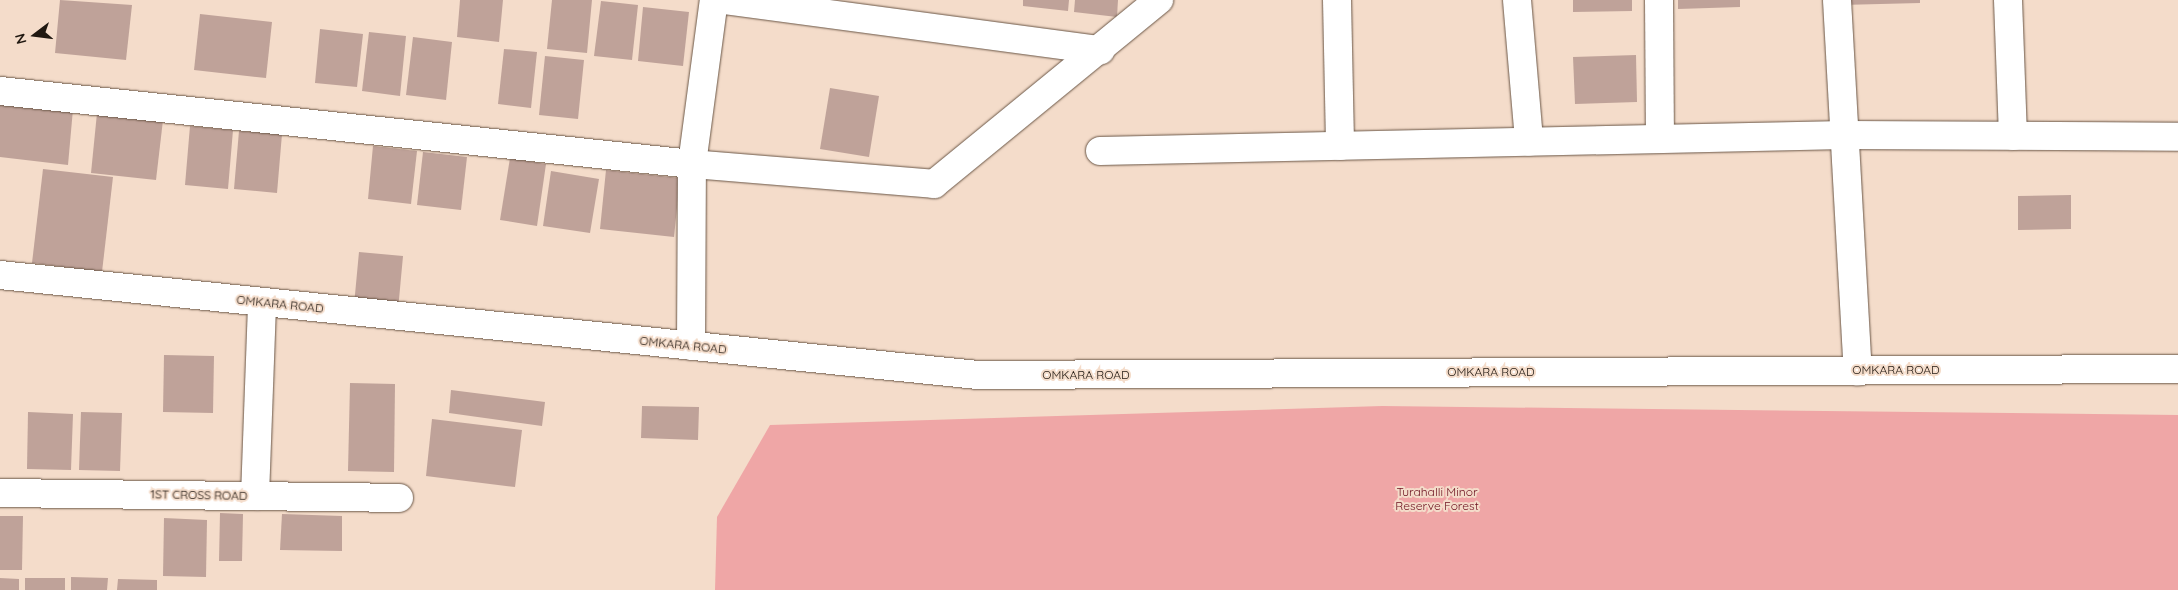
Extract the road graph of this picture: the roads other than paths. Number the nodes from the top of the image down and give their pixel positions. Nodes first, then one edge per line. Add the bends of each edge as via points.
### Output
1 (714, 0) edge
2 (724, 0) edge
3 (1159, 0) edge
4 (1337, 0) edge
5 (1517, 0) edge
6 (1659, 0) edge
7 (1838, 0) edge
8 (2008, 0) edge
9 (1101, 50) junction
10 (0, 91) edge
11 (1845, 135) junction
12 (2013, 136) junction
13 (2178, 138) edge
14 (1660, 139) junction
15 (1530, 141) junction
16 (1340, 146) junction
17 (1100, 151) dead end
18 (692, 164) junction
19 (0, 275) edge
20 (262, 302) junction
21 (691, 346) junction
22 (2178, 369) edge
23 (1858, 370) junction
24 (0, 493) edge
25 (255, 496) junction
26 (399, 498) dead end

1 - 18 street
2 - 9 street
3 - 9 street
4 - 16 street
5 - 15 street
6 - 14 street
7 - 11 street
8 - 12 street
9 - 18 street via 934,184
10 - 18 street
11 - 12 street
11 - 14 street
11 - 23 street
12 - 13 street
14 - 15 street
15 - 16 street
16 - 17 street
18 - 21 street
19 - 20 street, OMKARA ROAD
20 - 21 street, OMKARA ROAD
20 - 25 street
21 - 23 street, OMKARA ROAD via 978,375
22 - 23 street, OMKARA ROAD
24 - 25 street, 1ST CROSS ROAD
25 - 26 street, 1ST CROSS ROAD

